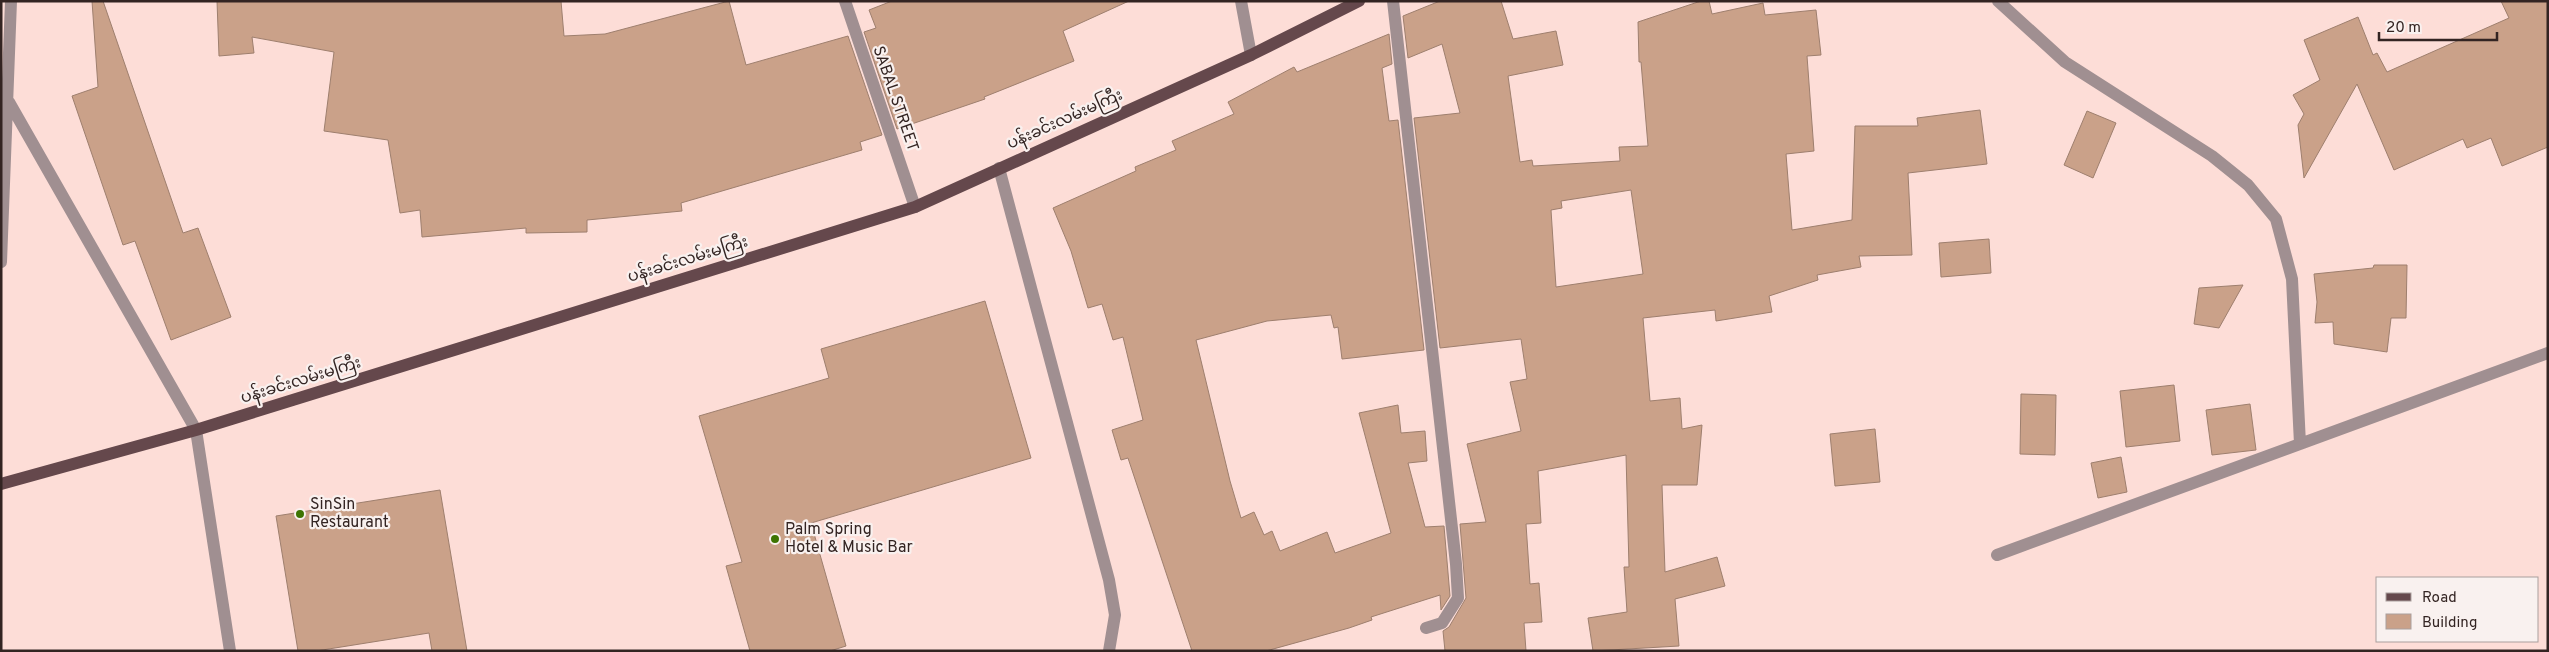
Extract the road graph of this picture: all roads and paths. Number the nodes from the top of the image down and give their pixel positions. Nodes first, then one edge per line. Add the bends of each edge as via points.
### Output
1 (11, 1) edge
2 (845, 1) edge
3 (1241, 1) edge
4 (1359, 1) edge
5 (1393, 1) edge
6 (1998, 1) edge
7 (1251, 54) junction
8 (9, 102) junction
9 (999, 168) junction
10 (914, 206) junction
11 (1, 262) edge
12 (2548, 353) edge
13 (196, 430) junction
14 (2300, 444) junction
15 (1, 484) edge
16 (1997, 555) dead end
17 (1426, 628) dead end
18 (230, 651) edge
19 (1109, 651) edge

1 - 8 street
2 - 10 street, SABAL STREET
3 - 7 street
4 - 7 main road, ပန်းခင်းလမ်းမကြီး
5 - 17 street via 1458,598 1442,623
6 - 14 street via 2065,62 2212,156 2248,185 2276,219 2292,279
7 - 9 main road, ပန်းခင်းလမ်းမကြီး
8 - 11 street
8 - 13 street
9 - 10 main road, ပန်းခင်းလမ်းမကြီး
9 - 19 street via 1109,580 1115,615
10 - 13 main road, ပန်းခင်းလမ်းမကြီး
12 - 14 street
13 - 15 main road, ပန်းခင်းလမ်းမကြီး
13 - 18 street
14 - 16 street

